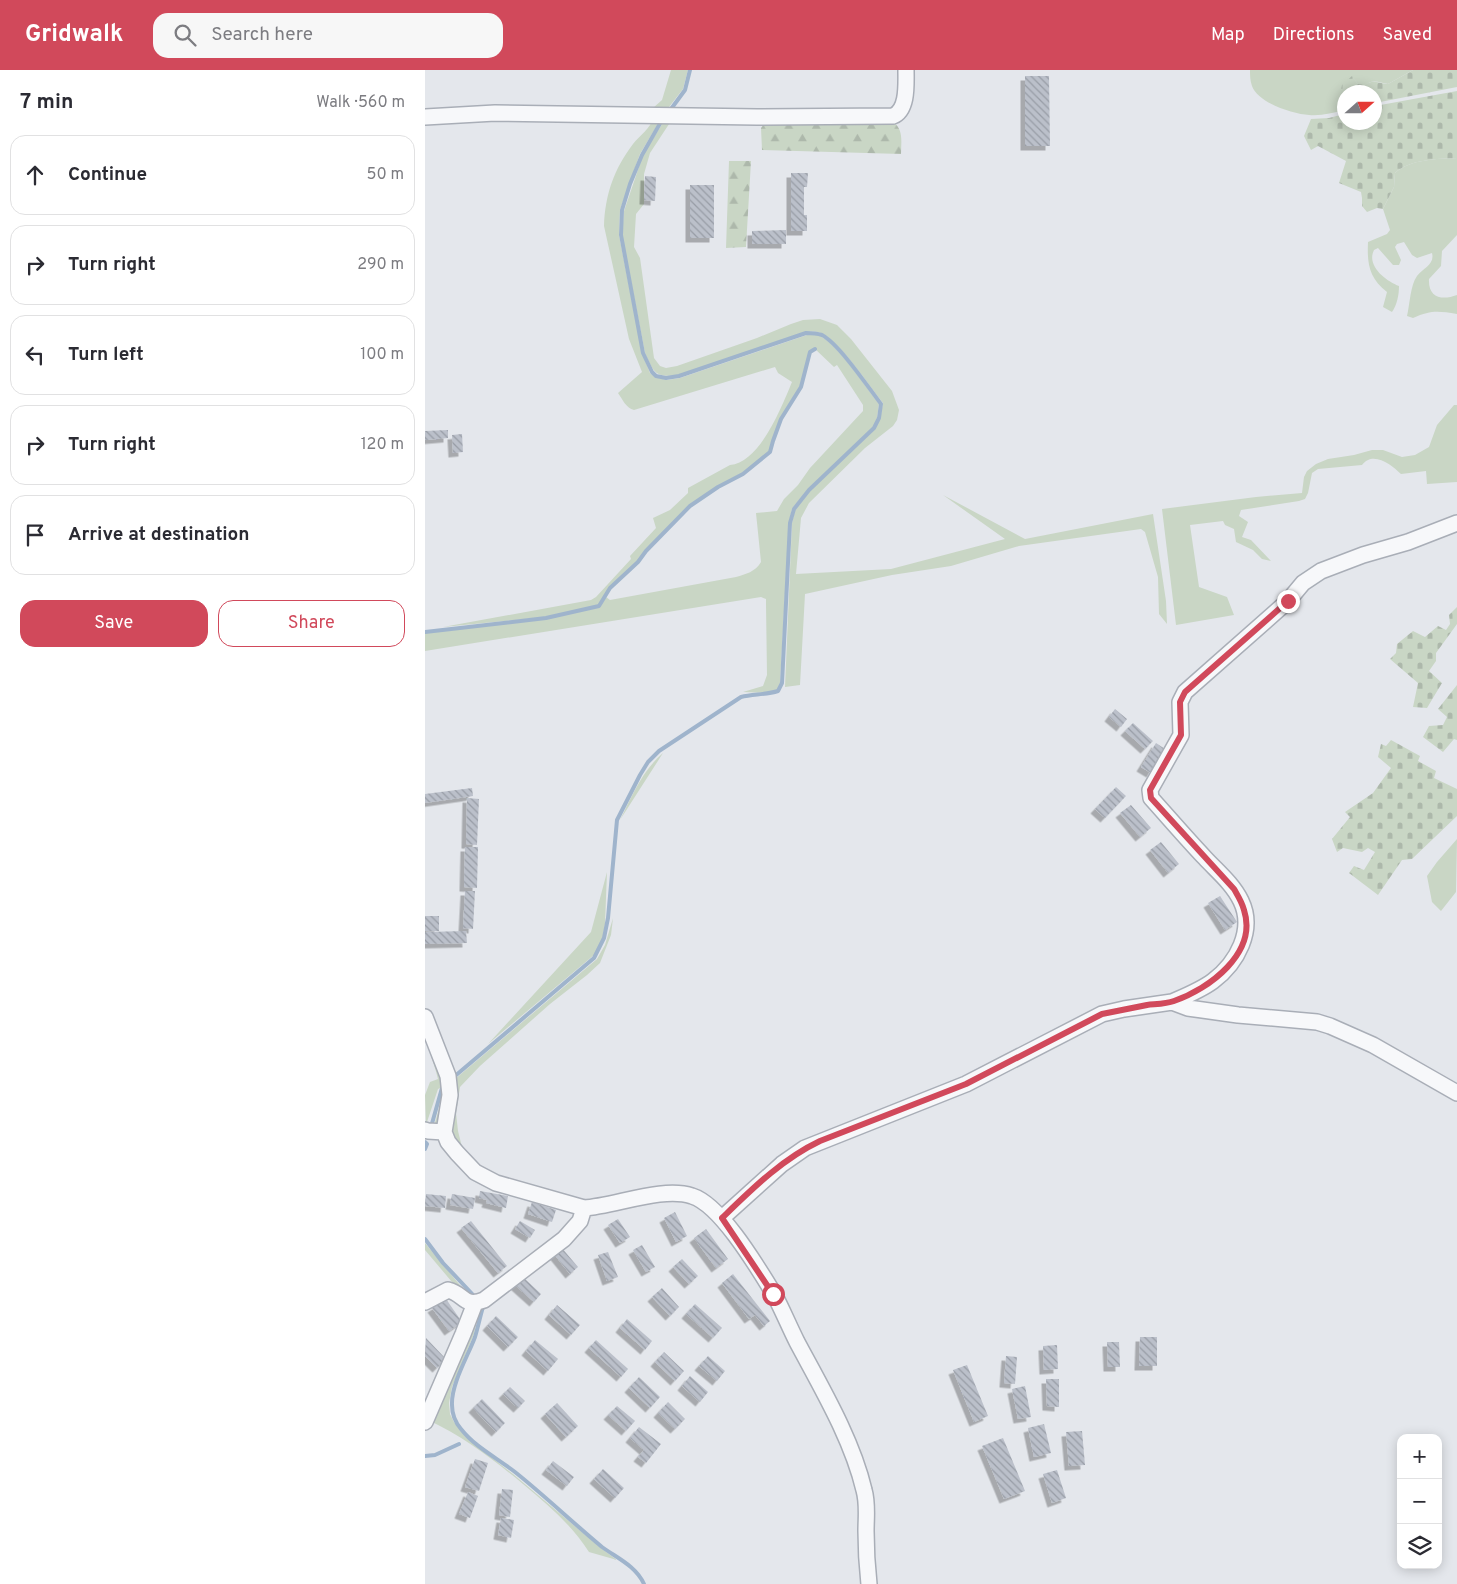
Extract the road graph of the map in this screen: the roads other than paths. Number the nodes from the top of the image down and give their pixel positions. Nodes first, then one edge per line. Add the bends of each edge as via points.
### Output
1 (906, 70) edge
2 (425, 117) edge
3 (1457, 523) edge
4 (1172, 1002) junction
5 (425, 1017) edge
6 (1457, 1093) edge
7 (425, 1130) edge
8 (444, 1132) junction
9 (584, 1208) junction
10 (722, 1218) junction
11 (425, 1302) edge
12 (475, 1304) junction
13 (425, 1422) edge
14 (869, 1584) edge

1 - 2 street via 905,96 900,110 893,116 495,113
3 - 4 street via 1321,571 1303,583 1288,601 1185,692 1180,702 1181,735 1150,790 1151,798 1234,889 1245,911 1247,926 1244,940 1226,970 1213,981
4 - 6 street via 1188,1008 1238,1015 1317,1022 1373,1045
4 - 10 street via 1102,1014 966,1084 805,1148 769,1174
5 - 8 street via 448,1076 450,1095
7 - 8 street
8 - 9 street via 457,1153 483,1177
9 - 10 street via 681,1194 694,1196
9 - 12 street via 580,1221 564,1239
10 - 14 street via 773,1294 845,1438 865,1490
11 - 12 street via 448,1290
12 - 13 street

